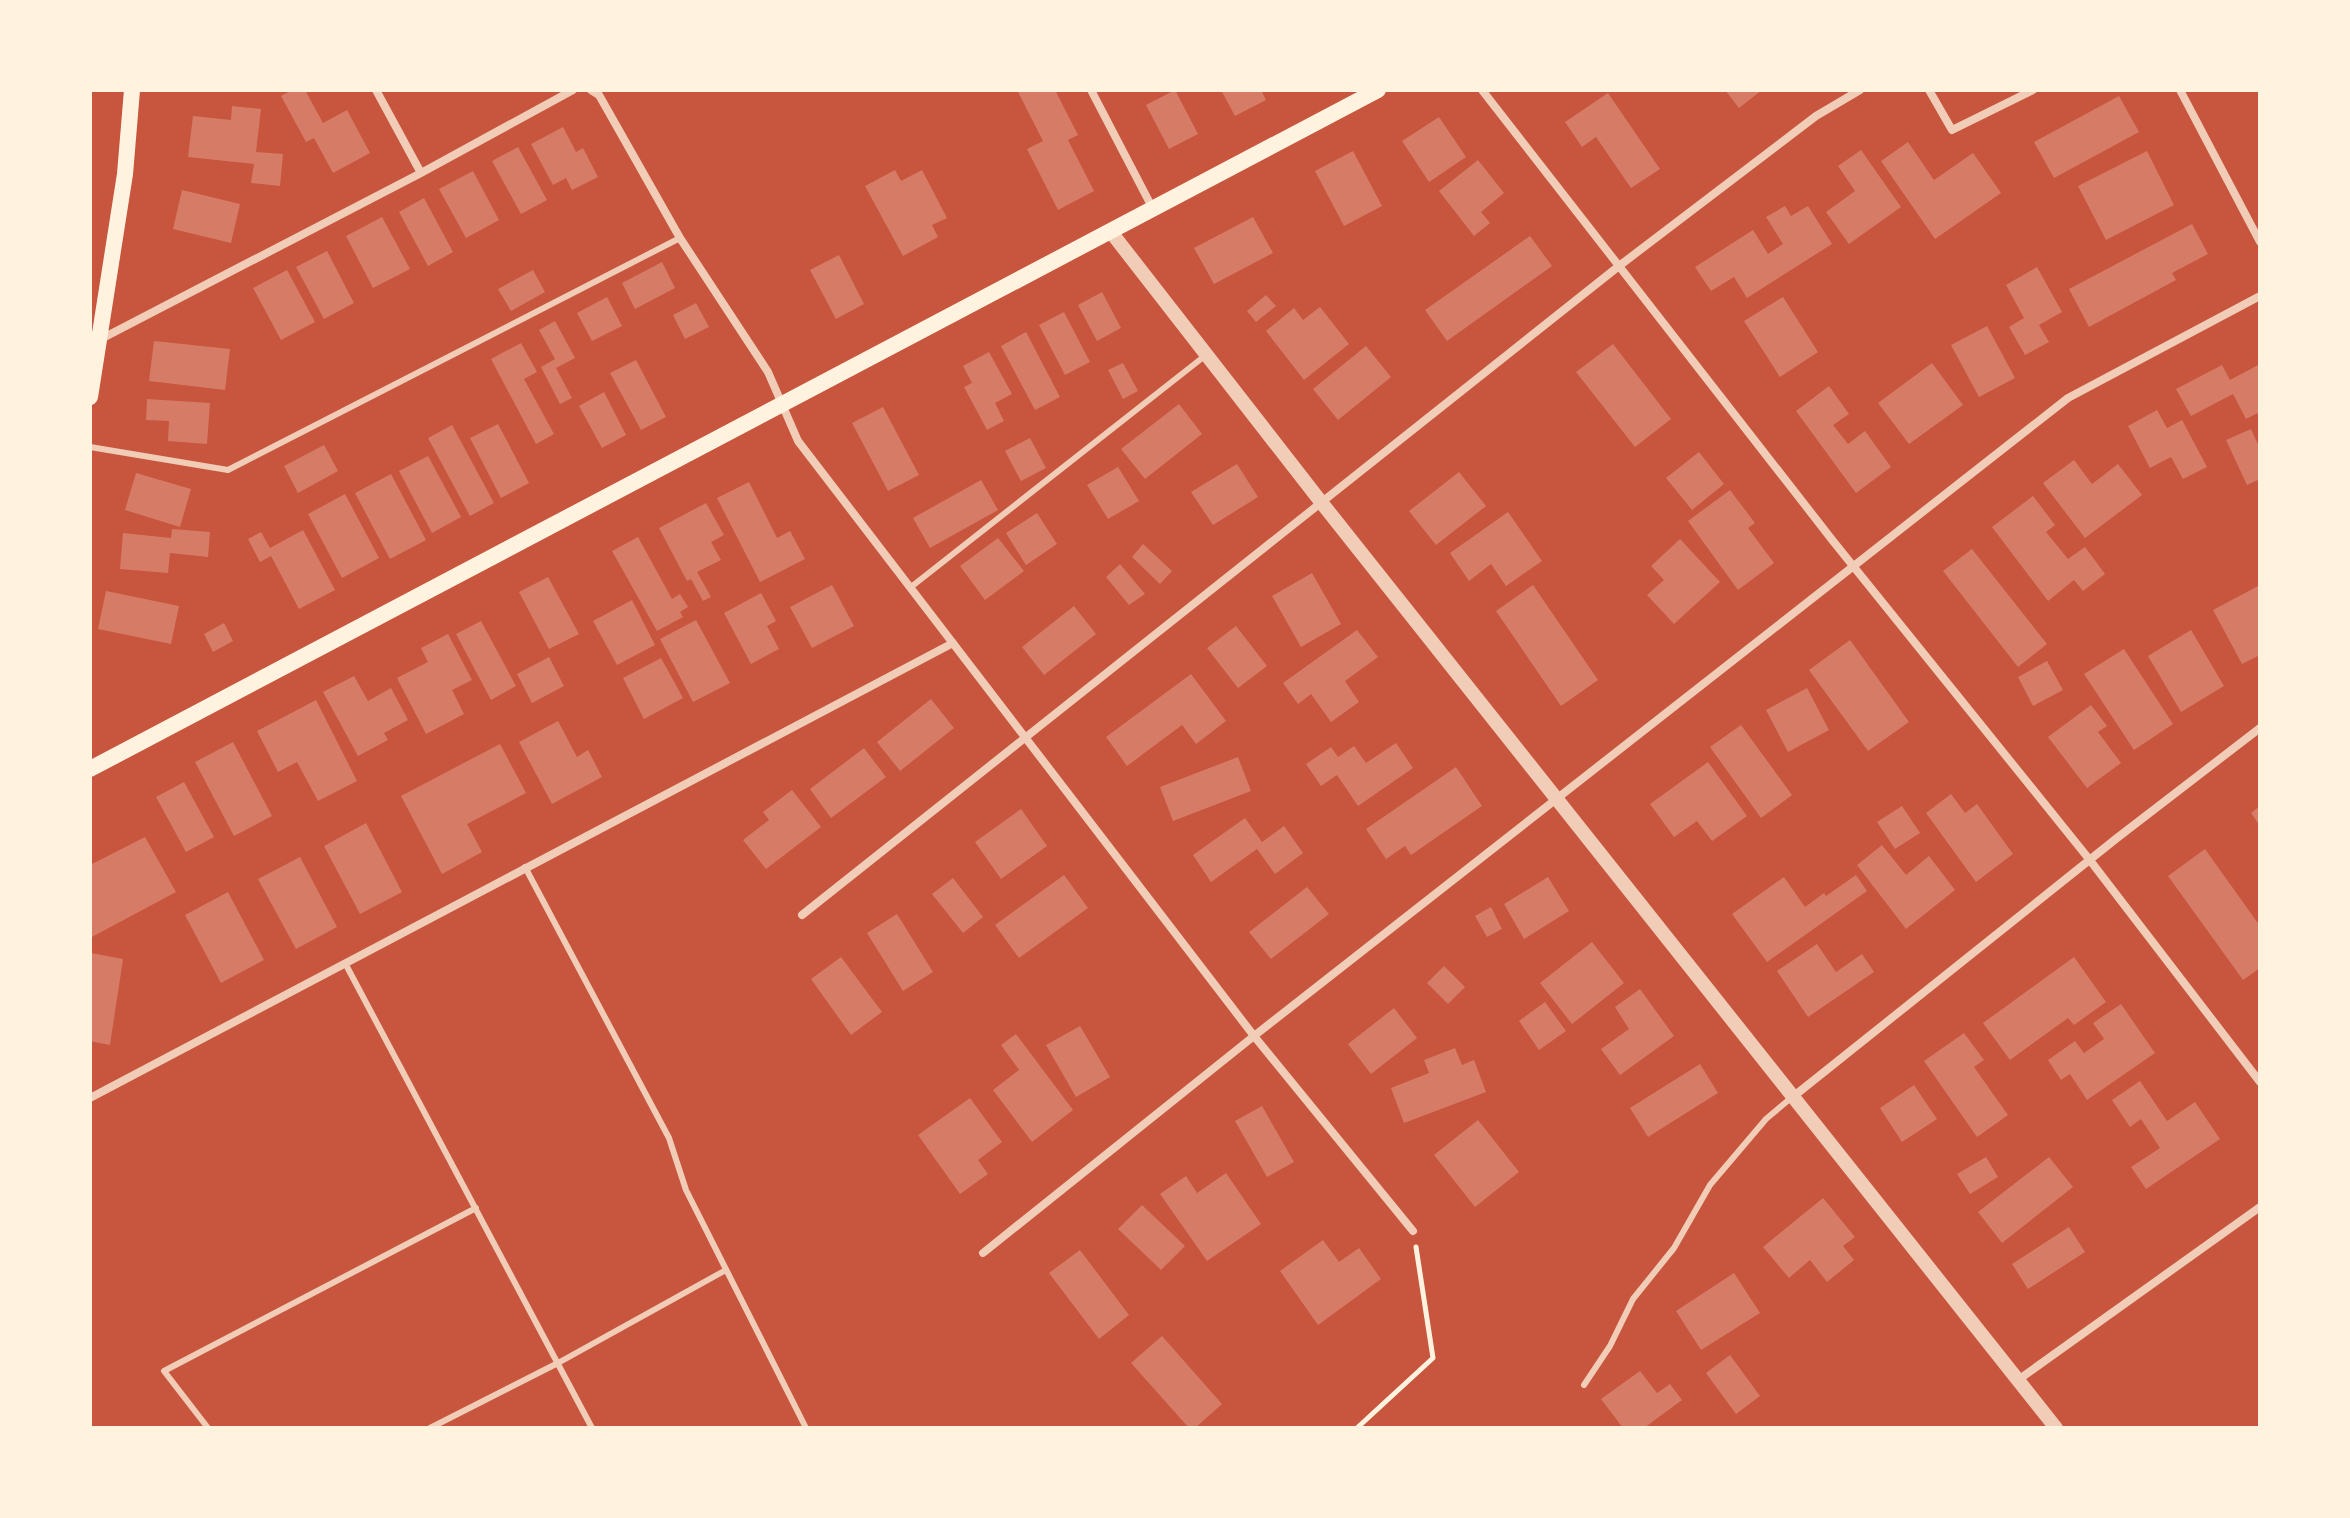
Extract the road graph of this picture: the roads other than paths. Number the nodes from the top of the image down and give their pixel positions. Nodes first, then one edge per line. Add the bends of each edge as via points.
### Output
1 (132, 90) edge
2 (376, 90) edge
3 (573, 90) edge
4 (1091, 90) edge
5 (1378, 90) edge
6 (1482, 90) edge
7 (1860, 90) edge
8 (1929, 90) edge
9 (2033, 90) edge
10 (2180, 90) edge
11 (595, 92) edge
12 (421, 173) junction
13 (1153, 209) junction
14 (1111, 232) junction
15 (680, 238) junction
16 (2260, 242) edge
17 (1619, 266) junction
18 (2260, 296) edge
19 (101, 339) junction
20 (1206, 355) junction
21 (90, 397) edge
22 (781, 404) junction
23 (90, 447) edge
24 (1321, 502) junction
25 (1854, 566) junction
26 (911, 587) junction
27 (953, 643) junction
28 (2260, 728) edge
29 (1025, 737) junction
30 (90, 769) edge
31 (1556, 799) junction
32 (2089, 859) junction
33 (525, 867) junction
34 (802, 915) dead end
35 (345, 963) junction
36 (1254, 1036) junction
37 (2260, 1082) edge
38 (1794, 1096) junction
39 (90, 1098) edge
40 (2260, 1207) edge
41 (476, 1208) junction
42 (1413, 1231) road end
43 (983, 1253) dead end
44 (726, 1270) junction
45 (558, 1363) junction
46 (2018, 1380) junction
47 (1584, 1385) dead end
48 (208, 1428) edge
49 (430, 1428) edge
50 (592, 1428) edge
51 (806, 1428) edge
52 (2056, 1428) edge

1 - 19 main road
2 - 12 street
3 - 12 street
4 - 13 street
5 - 13 main road
6 - 17 street
7 - 17 street via 1816,116
8 - 9 street via 1952,130
10 - 16 street
11 - 15 street
12 - 19 street
13 - 14 main road
14 - 20 street
14 - 22 main road
15 - 22 street via 768,372
15 - 23 lane via 228,470
17 - 24 street
17 - 25 street
18 - 25 street via 2068,398
19 - 21 main road
20 - 24 street
20 - 26 lane
22 - 26 street via 798,441
22 - 30 main road
24 - 29 street
24 - 31 street
25 - 31 street
25 - 32 street
26 - 27 street
27 - 29 street
27 - 33 street
28 - 32 street
29 - 34 street
29 - 36 street
31 - 36 street
31 - 38 street
32 - 37 street
32 - 38 street
33 - 35 street
33 - 44 lane via 669,1138 686,1190
35 - 39 street
35 - 41 lane
36 - 42 street
36 - 43 street
38 - 46 street
38 - 47 lane via 1766,1119 1710,1185 1674,1248 1633,1299
40 - 46 street
41 - 45 lane
41 - 48 lane via 164,1371
44 - 45 lane
44 - 51 lane
45 - 49 lane
45 - 50 lane
46 - 52 street

